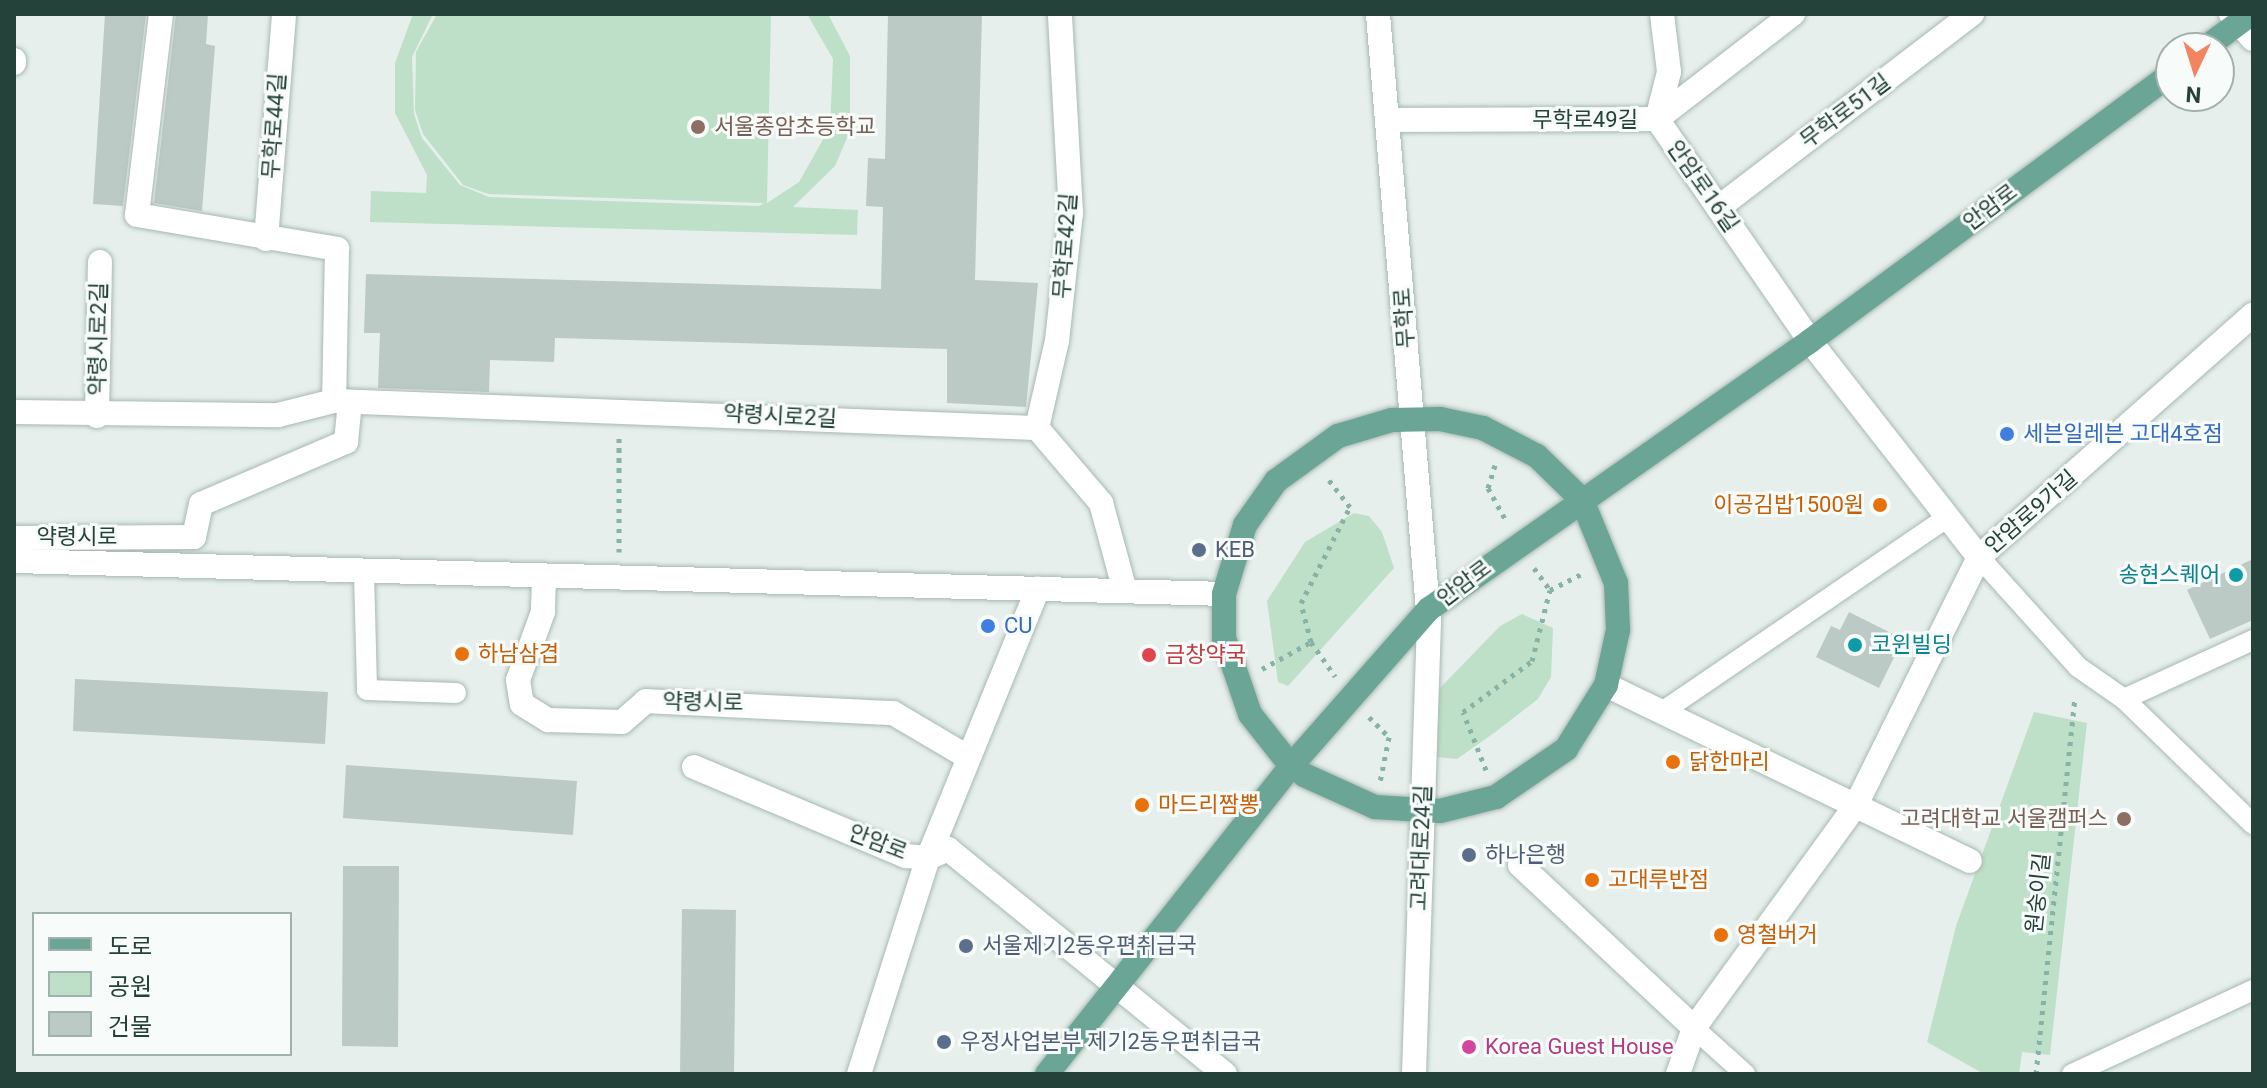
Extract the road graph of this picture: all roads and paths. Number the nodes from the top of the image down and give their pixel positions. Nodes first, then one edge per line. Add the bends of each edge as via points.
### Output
1 (161, 14) edge
2 (284, 14) edge
3 (1060, 14) edge
4 (1378, 14) edge
5 (1662, 14) edge
6 (1793, 14) edge
7 (1972, 14) edge
8 (2155, 86) edge
9 (1657, 119) junction
10 (1389, 120) junction
11 (1718, 208) junction
12 (266, 239) junction
13 (100, 262) dead end
14 (2253, 315) edge
15 (1810, 341) junction
16 (342, 402) junction
17 (619, 409) junction
18 (14, 412) edge
19 (97, 416) junction
20 (1412, 418) junction
21 (1037, 428) junction
22 (1311, 456) junction
23 (1582, 501) junction
24 (1948, 517) junction
25 (19, 548) edge
26 (1979, 557) junction
27 (1608, 561) junction
28 (364, 573) junction
29 (544, 579) junction
30 (619, 579) junction
31 (1038, 589) junction
32 (1125, 591) junction
33 (1224, 594) junction
34 (1429, 616) junction
35 (2253, 640) edge
36 (1311, 642) dead end
37 (2078, 667) junction
38 (1606, 685) junction
39 (456, 693) dead end
40 (2124, 699) junction
41 (1662, 712) junction
42 (966, 756) junction
43 (694, 767) dead end
44 (1298, 771) junction
45 (1496, 797) junction
46 (1856, 805) junction
47 (1422, 811) junction
48 (2253, 824) edge
49 (928, 858) junction
50 (1970, 861) dead end
51 (1520, 865) dead end
52 (1118, 989) junction
53 (2253, 990) edge
54 (1694, 1028) junction
55 (859, 1074) edge
56 (1047, 1074) edge
57 (1225, 1074) edge
58 (1414, 1074) edge
59 (1678, 1074) edge
60 (1745, 1074) edge
61 (2036, 1074) edge
62 (2072, 1074) edge

1 - 12 street via 137,215
2 - 12 street, 무학로44길
3 - 21 street, 무학로42길 via 1071,213 1057,341
4 - 10 street, 무학로
5 - 9 street, 안암로16길 via 1669,72
6 - 9 street, 무학로49길
7 - 11 street, 무학로51길
8 - 15 main road, 안암로
9 - 10 street, 무학로49길
9 - 11 street, 안암로16길
10 - 20 street, 무학로
11 - 15 street, 안암로16길
12 - 16 street via 337,249
13 - 19 street, 약령시로2길
14 - 26 street, 안암로9가길
15 - 23 main road, 안암로 via 1624,466
15 - 24 street
16 - 17 street, 약령시로2길
16 - 19 street, 약령시로2길 via 278,415
16 - 25 street, 약령시로 via 346,442 201,504 194,537
17 - 21 street, 약령시로2길
17 - 30 path
18 - 19 street, 약령시로2길
20 - 22 main road via 1338,436
20 - 23 main road via 1483,428 1537,456
20 - 34 street, 무학로
21 - 32 street via 1101,503
22 - 33 main road via 1276,481 1245,525
22 - 36 path via 1350,507 1301,603
23 - 27 main road
23 - 34 main road, 안암로
24 - 26 street
24 - 41 lane
25 - 28 street, 약령시로
26 - 37 lane
26 - 46 street, 안암로9가길
27 - 38 main road via 1618,630
27 - 45 path via 1550,590 1532,661 1463,712
28 - 29 street, 약령시로
28 - 39 lane via 367,690
29 - 30 street, 약령시로
29 - 42 street, 약령시로 via 543,612 518,680 522,704 548,720 622,722 646,701 893,713
30 - 31 street, 약령시로
31 - 32 street, 약령시로
31 - 42 street
32 - 33 street, 약령시로
33 - 44 main road via 1224,638 1236,684
34 - 44 main road, 안암로
34 - 47 street, 고려대로24길
35 - 40 lane
37 - 40 lane
37 - 61 path, 원숭이길
38 - 41 street
38 - 45 main road via 1566,749
40 - 48 lane
41 - 46 street
42 - 49 street
43 - 49 street, 안암로
44 - 47 main road via 1375,807
44 - 52 main road, 안암로
45 - 47 main road
46 - 50 street
46 - 54 street, 안암로9가길
47 - 58 street, 고려대로24길
49 - 52 street, 안암로 via 948,849
49 - 55 street
51 - 54 street
52 - 56 main road, 안암로
52 - 57 street, 안암로
53 - 62 lane
54 - 59 street, 안암로9가길
54 - 60 lane

